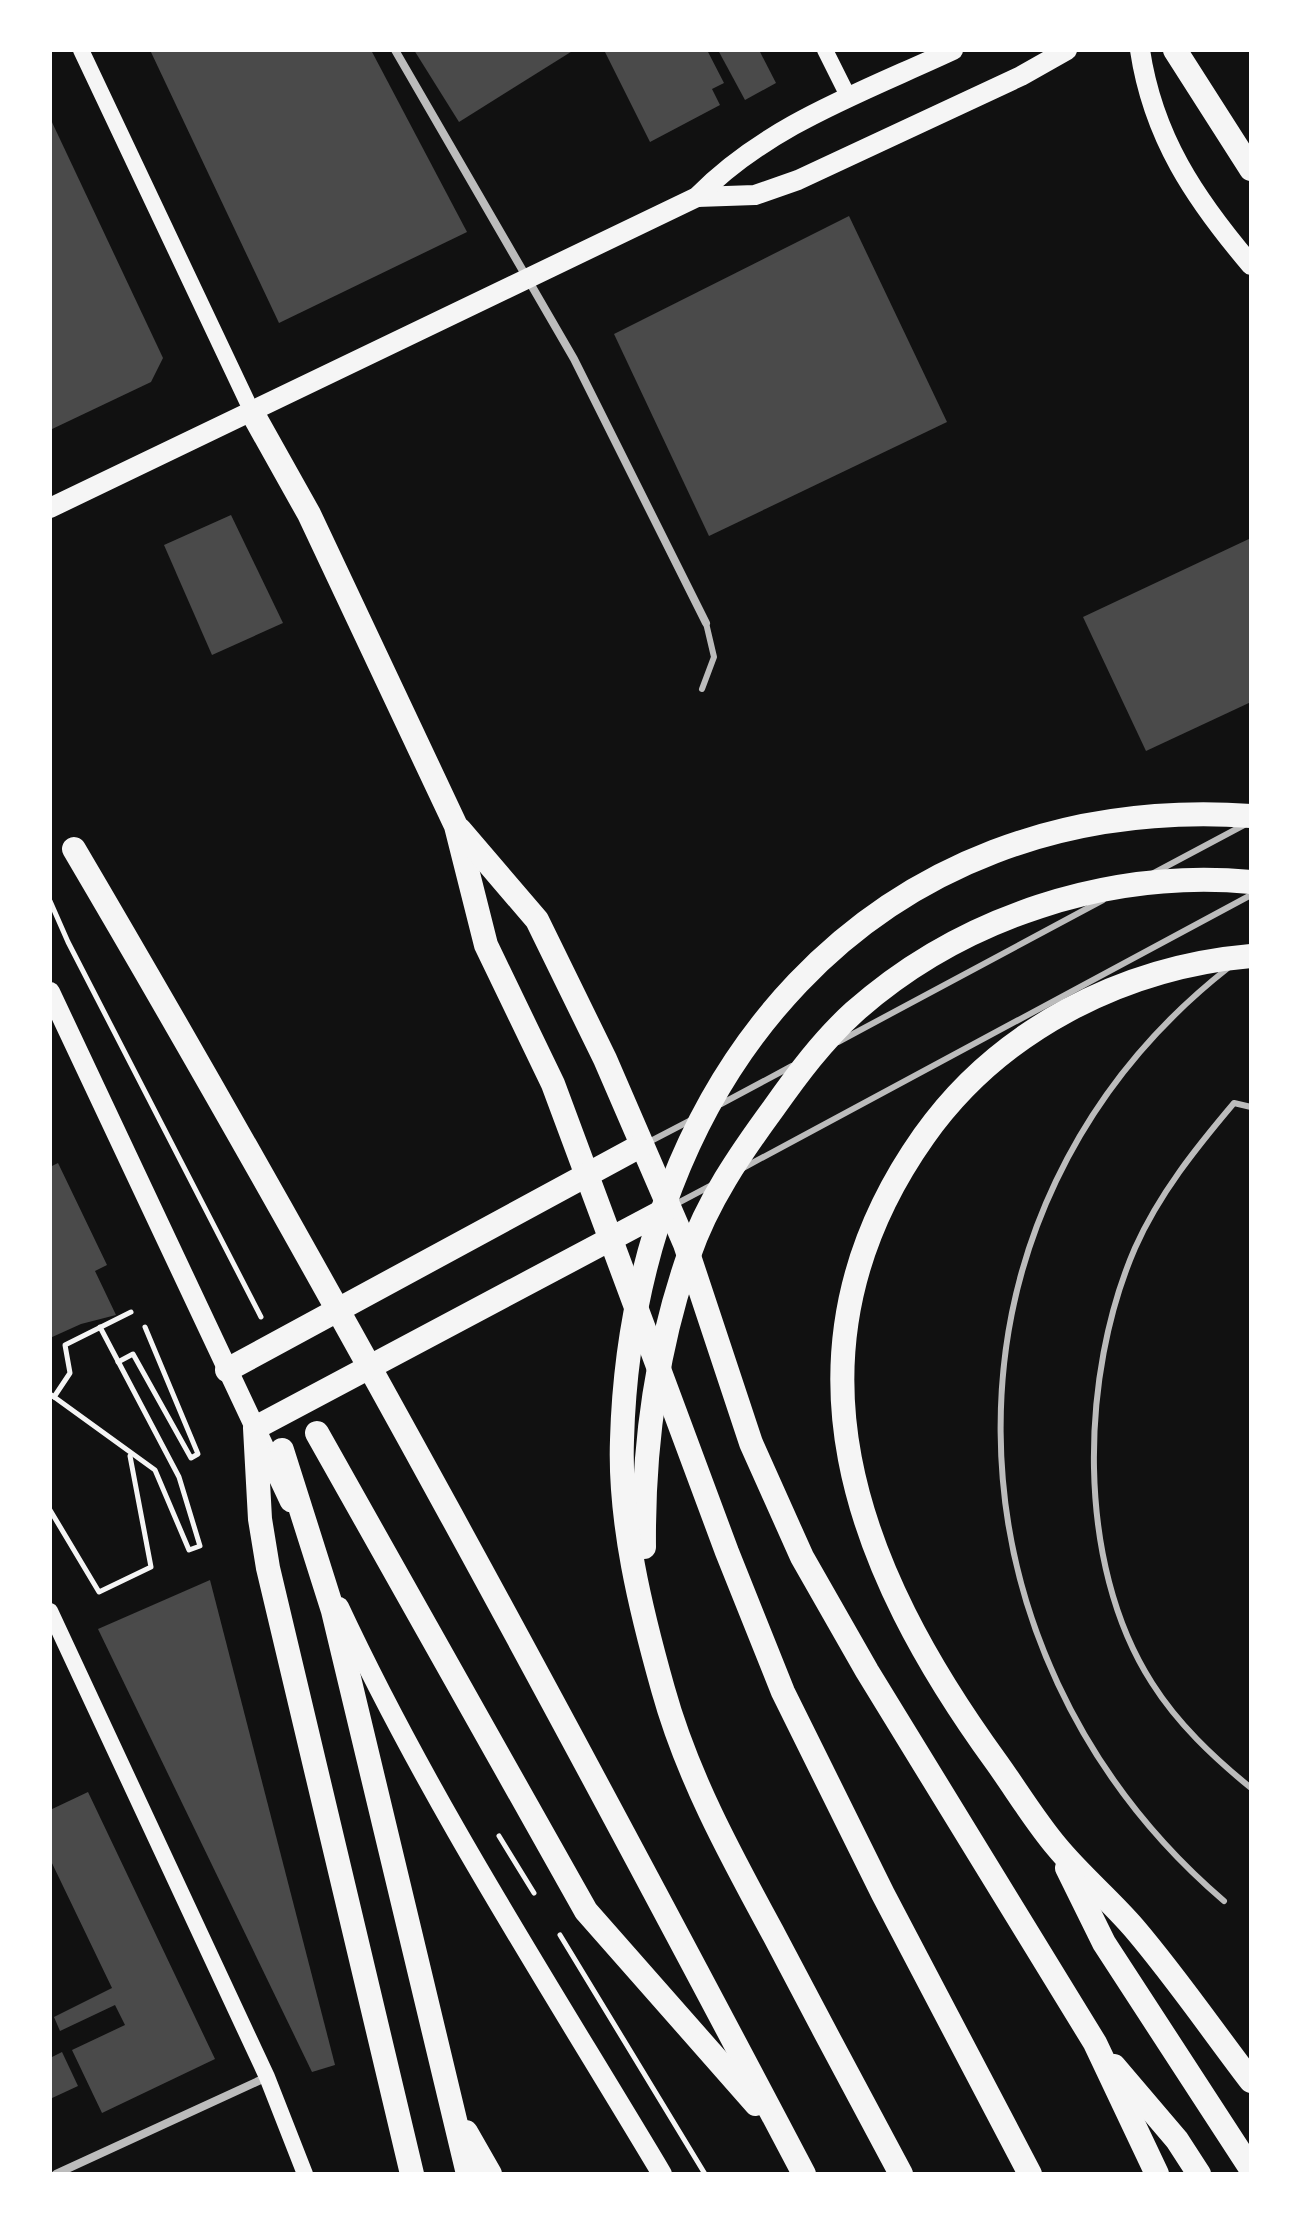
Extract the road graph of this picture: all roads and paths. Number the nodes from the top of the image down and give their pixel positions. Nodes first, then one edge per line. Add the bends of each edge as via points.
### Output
1 (81, 50) edge
2 (395, 50) edge
3 (825, 50) edge
4 (953, 50) edge
5 (1067, 50) edge
6 (1140, 50) edge
7 (1175, 50) edge
8 (849, 98) junction
9 (1251, 169) edge
10 (697, 197) junction
11 (1251, 265) edge
12 (527, 280) junction
13 (253, 414) junction
14 (50, 508) edge
15 (706, 623) joint
16 (702, 689) dead end
17 (1251, 819) edge
18 (456, 826) junction
19 (74, 849) dead end
20 (1251, 882) edge
21 (1251, 895) edge
22 (50, 901) edge
23 (1251, 953) edge
24 (50, 992) edge
25 (1251, 1107) edge
26 (642, 1145) junction
27 (588, 1176) junction
28 (669, 1208) junction
29 (612, 1238) junction
30 (131, 1312) dead end
31 (261, 1317) dead end
32 (100, 1327) junction
33 (145, 1327) dead end
34 (118, 1362) junction
35 (227, 1370) junction
36 (52, 1396) edge
37 (255, 1428) junction
38 (317, 1433) dead end
39 (130, 1455) junction
40 (270, 1461) junction
41 (50, 1510) edge
42 (50, 1611) edge
43 (653, 1649) junction
44 (1251, 1788) edge
45 (1057, 1847) junction
46 (1224, 1901) dead end
47 (1095, 2043) junction
48 (267, 2077) junction
49 (1251, 2081) edge
50 (449, 2102) junction
51 (785, 2137) junction
52 (1251, 2169) edge
53 (56, 2174) edge
54 (305, 2174) edge
55 (412, 2174) edge
56 (468, 2174) edge
57 (490, 2174) edge
58 (662, 2174) edge
59 (804, 2174) edge
60 (901, 2174) edge
61 (1030, 2174) edge
62 (1157, 2174) edge
63 (1199, 2174) edge

1 - 13 main road
2 - 12 street
3 - 8 main road
4 - 8 main road
5 - 10 main road via 798,180 755,195
6 - 11 main road via 1148,100 1174,156
7 - 9 highway
8 - 10 main road via 752,148
10 - 12 main road
12 - 13 main road
12 - 15 street via 588,386
13 - 14 main road
13 - 18 highway via 309,514
15 - 16 lane via 714,657
17 - 26 lane
17 - 43 highway via 1180,815 1115,821 1029,840 974,859 898,898 852,931 790,990 750,1040 713,1096 680,1163 657,1228 633,1330 624,1402 624,1489
18 - 26 highway via 537,920
18 - 27 highway via 486,945 553,1084
19 - 51 highway via 260,1165
20 - 43 highway via 1189,879 1130,886 1047,905 983,928 928,956 878,992 806,1065 720,1188 690,1253 667,1327 644,1502 644,1568
21 - 28 lane
22 - 31 path
23 - 45 highway via 1127,982 1062,1013 974,1076 905,1164 874,1227 855,1291 845,1356 845,1418 853,1478 870,1540 894,1599 935,1674
23 - 46 lane via 1203,987 1158,1029 1118,1076 1066,1158 1028,1251 1005,1344 1000,1466 1013,1556 1050,1669 1091,1747 1140,1817
24 - 35 main road
25 - 44 lane via 1234,1103 1181,1168 1136,1247 1107,1334 1094,1439 1100,1539 1129,1634 1150,1680 1178,1720
26 - 27 highway
26 - 28 highway
27 - 29 highway
27 - 35 highway
28 - 29 highway
28 - 47 highway via 782,1517 867,1671
29 - 37 highway
29 - 61 highway via 783,1692
30 - 32 path
32 - 34 path
32 - 36 path via 65,1345 70,1373
33 - 34 path via 198,1454 191,1458 133,1354
34 - 39 path via 179,1477 200,1546 189,1550 155,1470
35 - 37 main road
36 - 39 path
37 - 40 highway
38 - 51 highway via 586,1911
39 - 41 path via 151,1567 99,1592
40 - 50 highway via 333,1611
40 - 55 highway via 263,1543
40 - 58 main road via 409,1747
42 - 48 main road
43 - 60 highway via 699,1789
45 - 49 highway via 1134,1928
45 - 52 highway via 1104,1943
47 - 62 highway
47 - 63 highway
48 - 53 street
48 - 54 main road
50 - 56 highway
50 - 57 highway
51 - 59 highway

